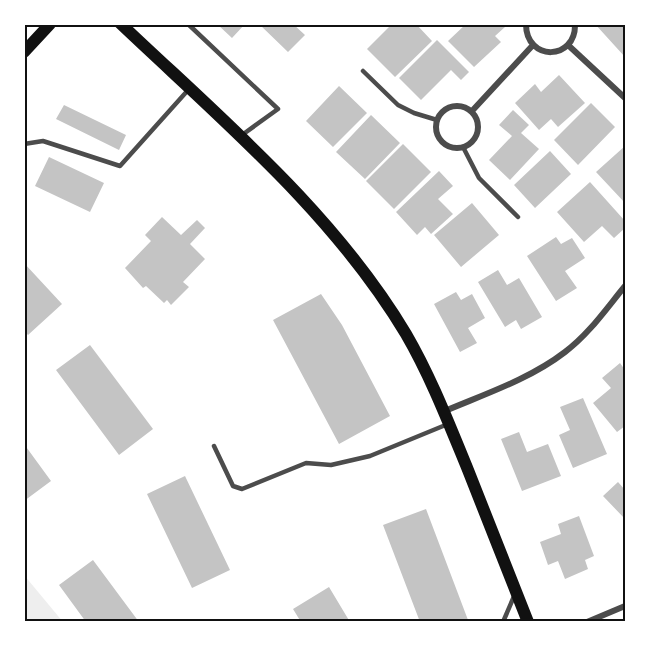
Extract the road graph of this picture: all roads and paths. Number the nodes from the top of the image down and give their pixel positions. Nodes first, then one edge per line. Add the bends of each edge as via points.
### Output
1 (50, 24) edge
2 (121, 24) edge
3 (188, 24) edge
4 (526, 24) edge
5 (575, 24) edge
6 (533, 45) junction
7 (568, 45) junction
8 (24, 52) edge
9 (363, 71) dead end
10 (189, 89) junction
11 (625, 98) edge
12 (472, 111) junction
13 (436, 120) junction
14 (240, 137) junction
15 (24, 144) edge
16 (464, 147) junction
17 (518, 217) dead end
18 (625, 286) edge
19 (444, 411) junction
20 (449, 424) junction
21 (214, 446) dead end
22 (516, 591) junction
23 (625, 606) edge
24 (503, 622) edge
25 (528, 622) edge
26 (587, 622) edge

1 - 8 main road
2 - 10 main road
3 - 14 lane via 278,109
4 - 6 street
5 - 7 street
6 - 7 street via 547,52
6 - 12 street
7 - 11 street
9 - 13 lane via 398,105
10 - 14 main road
10 - 15 lane via 120,166 43,141
12 - 13 street via 452,106
12 - 16 street via 478,130
13 - 16 street via 440,140 452,148
14 - 19 main road via 296,191 361,268 406,335
16 - 17 lane via 479,178
18 - 19 street via 566,352 520,379
19 - 20 main road
20 - 21 lane via 370,456 331,465 306,463 242,489 233,486
20 - 22 main road
22 - 24 lane
22 - 25 main road
23 - 26 street

